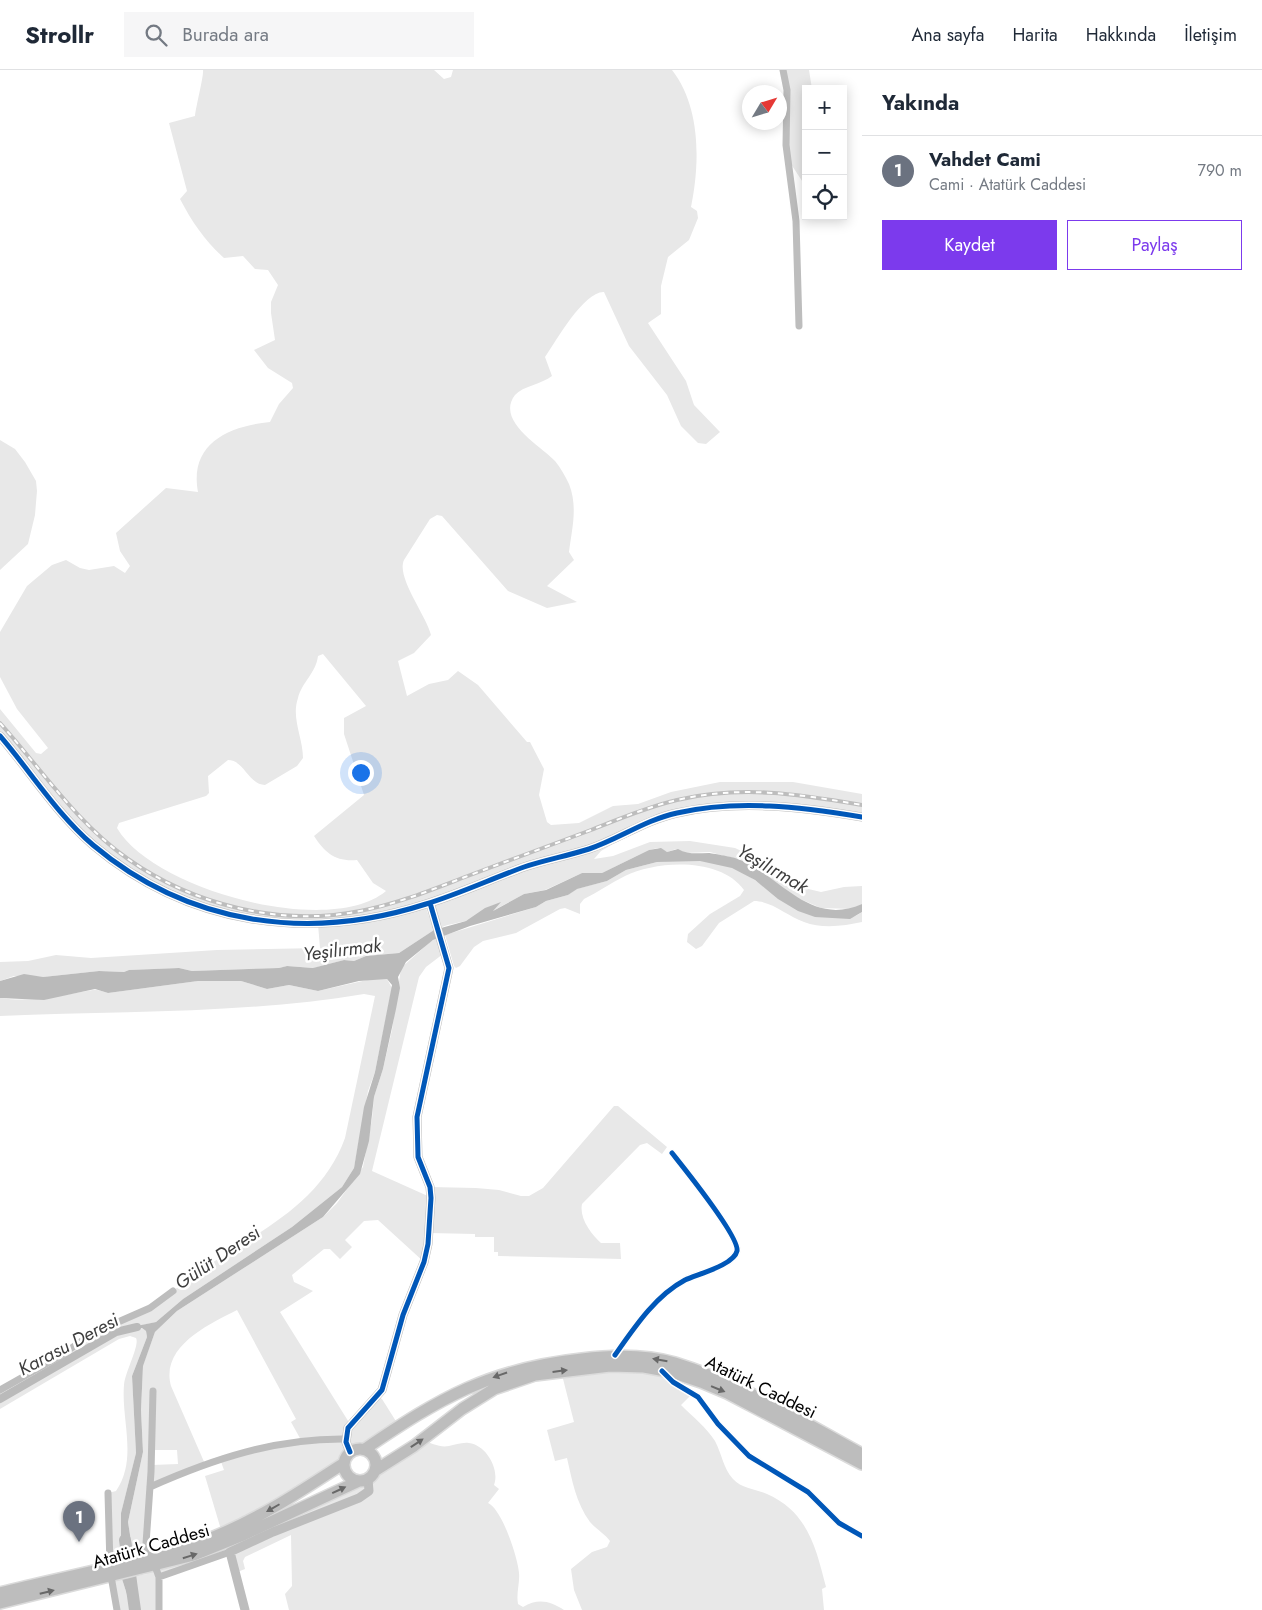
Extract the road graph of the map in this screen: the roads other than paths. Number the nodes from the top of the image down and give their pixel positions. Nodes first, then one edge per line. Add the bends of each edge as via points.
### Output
1 (783, 70) edge
2 (799, 326) dead end
3 (0, 736) edge
4 (862, 817) edge
5 (431, 907) junction
6 (672, 1153) dead end
7 (173, 1291) dead end
8 (615, 1355) junction
9 (662, 1371) junction
10 (0, 1390) edge
11 (153, 1391) dead end
12 (346, 1439) junction
13 (365, 1449) junction
14 (350, 1452) junction
15 (862, 1454) edge
16 (344, 1463) junction
17 (862, 1464) edge
18 (376, 1470) junction
19 (363, 1480) junction
20 (150, 1487) junction
21 (108, 1493) dead end
22 (862, 1536) edge
23 (230, 1552) junction
24 (146, 1563) junction
25 (115, 1570) junction
26 (160, 1578) junction
27 (0, 1593) edge
28 (0, 1603) edge
29 (117, 1610) edge
30 (159, 1610) edge
31 (244, 1610) edge

1 - 2 street via 787,90 786,145 796,221
3 - 5 street via 79,833 120,866 177,898 238,917 304,924 357,921
4 - 5 street via 792,806 722,806 676,813 599,845 526,866
5 - 12 street via 449,968 419,1102 416,1130 418,1157 430,1187 430,1222 424,1262 403,1315 382,1390 350,1425
6 - 8 street via 736,1242 737,1251 732,1260 688,1279 666,1293
7 - 10 street via 150,1308 93,1333
8 -> 13 highway, Atatürk Caddesi via 534,1365 490,1378 427,1408
15 -> 8 highway, Atatürk Caddesi via 732,1384 673,1363
9 -> 17 highway, Atatürk Caddesi via 727,1393
18 -> 9 highway, Atatürk Caddesi via 479,1398 515,1381 555,1372 610,1366
9 - 22 street via 698,1397 718,1424 749,1456 808,1492 839,1523
11 - 20 street
12 - 14 street
12 - 20 street via 286,1442 234,1454
13 - 14 highway, Atatürk Caddesi
13 - 18 highway via 375,1457
14 - 16 highway, Atatürk Caddesi
16 - 19 highway via 348,1475
16 -> 24 highway, Atatürk Caddesi via 286,1501 237,1527
18 - 19 highway, Atatürk Caddesi
19 - 23 street via 370,1488 364,1496
24 -> 19 highway, Atatürk Caddesi via 216,1547
20 - 24 street
21 - 25 street
23 - 26 street
23 - 31 street
24 - 25 highway, Atatürk Caddesi
24 - 26 street
25 - 27 highway, Atatürk Caddesi
28 -> 25 highway, Atatürk Caddesi
25 - 29 street
26 - 30 street

